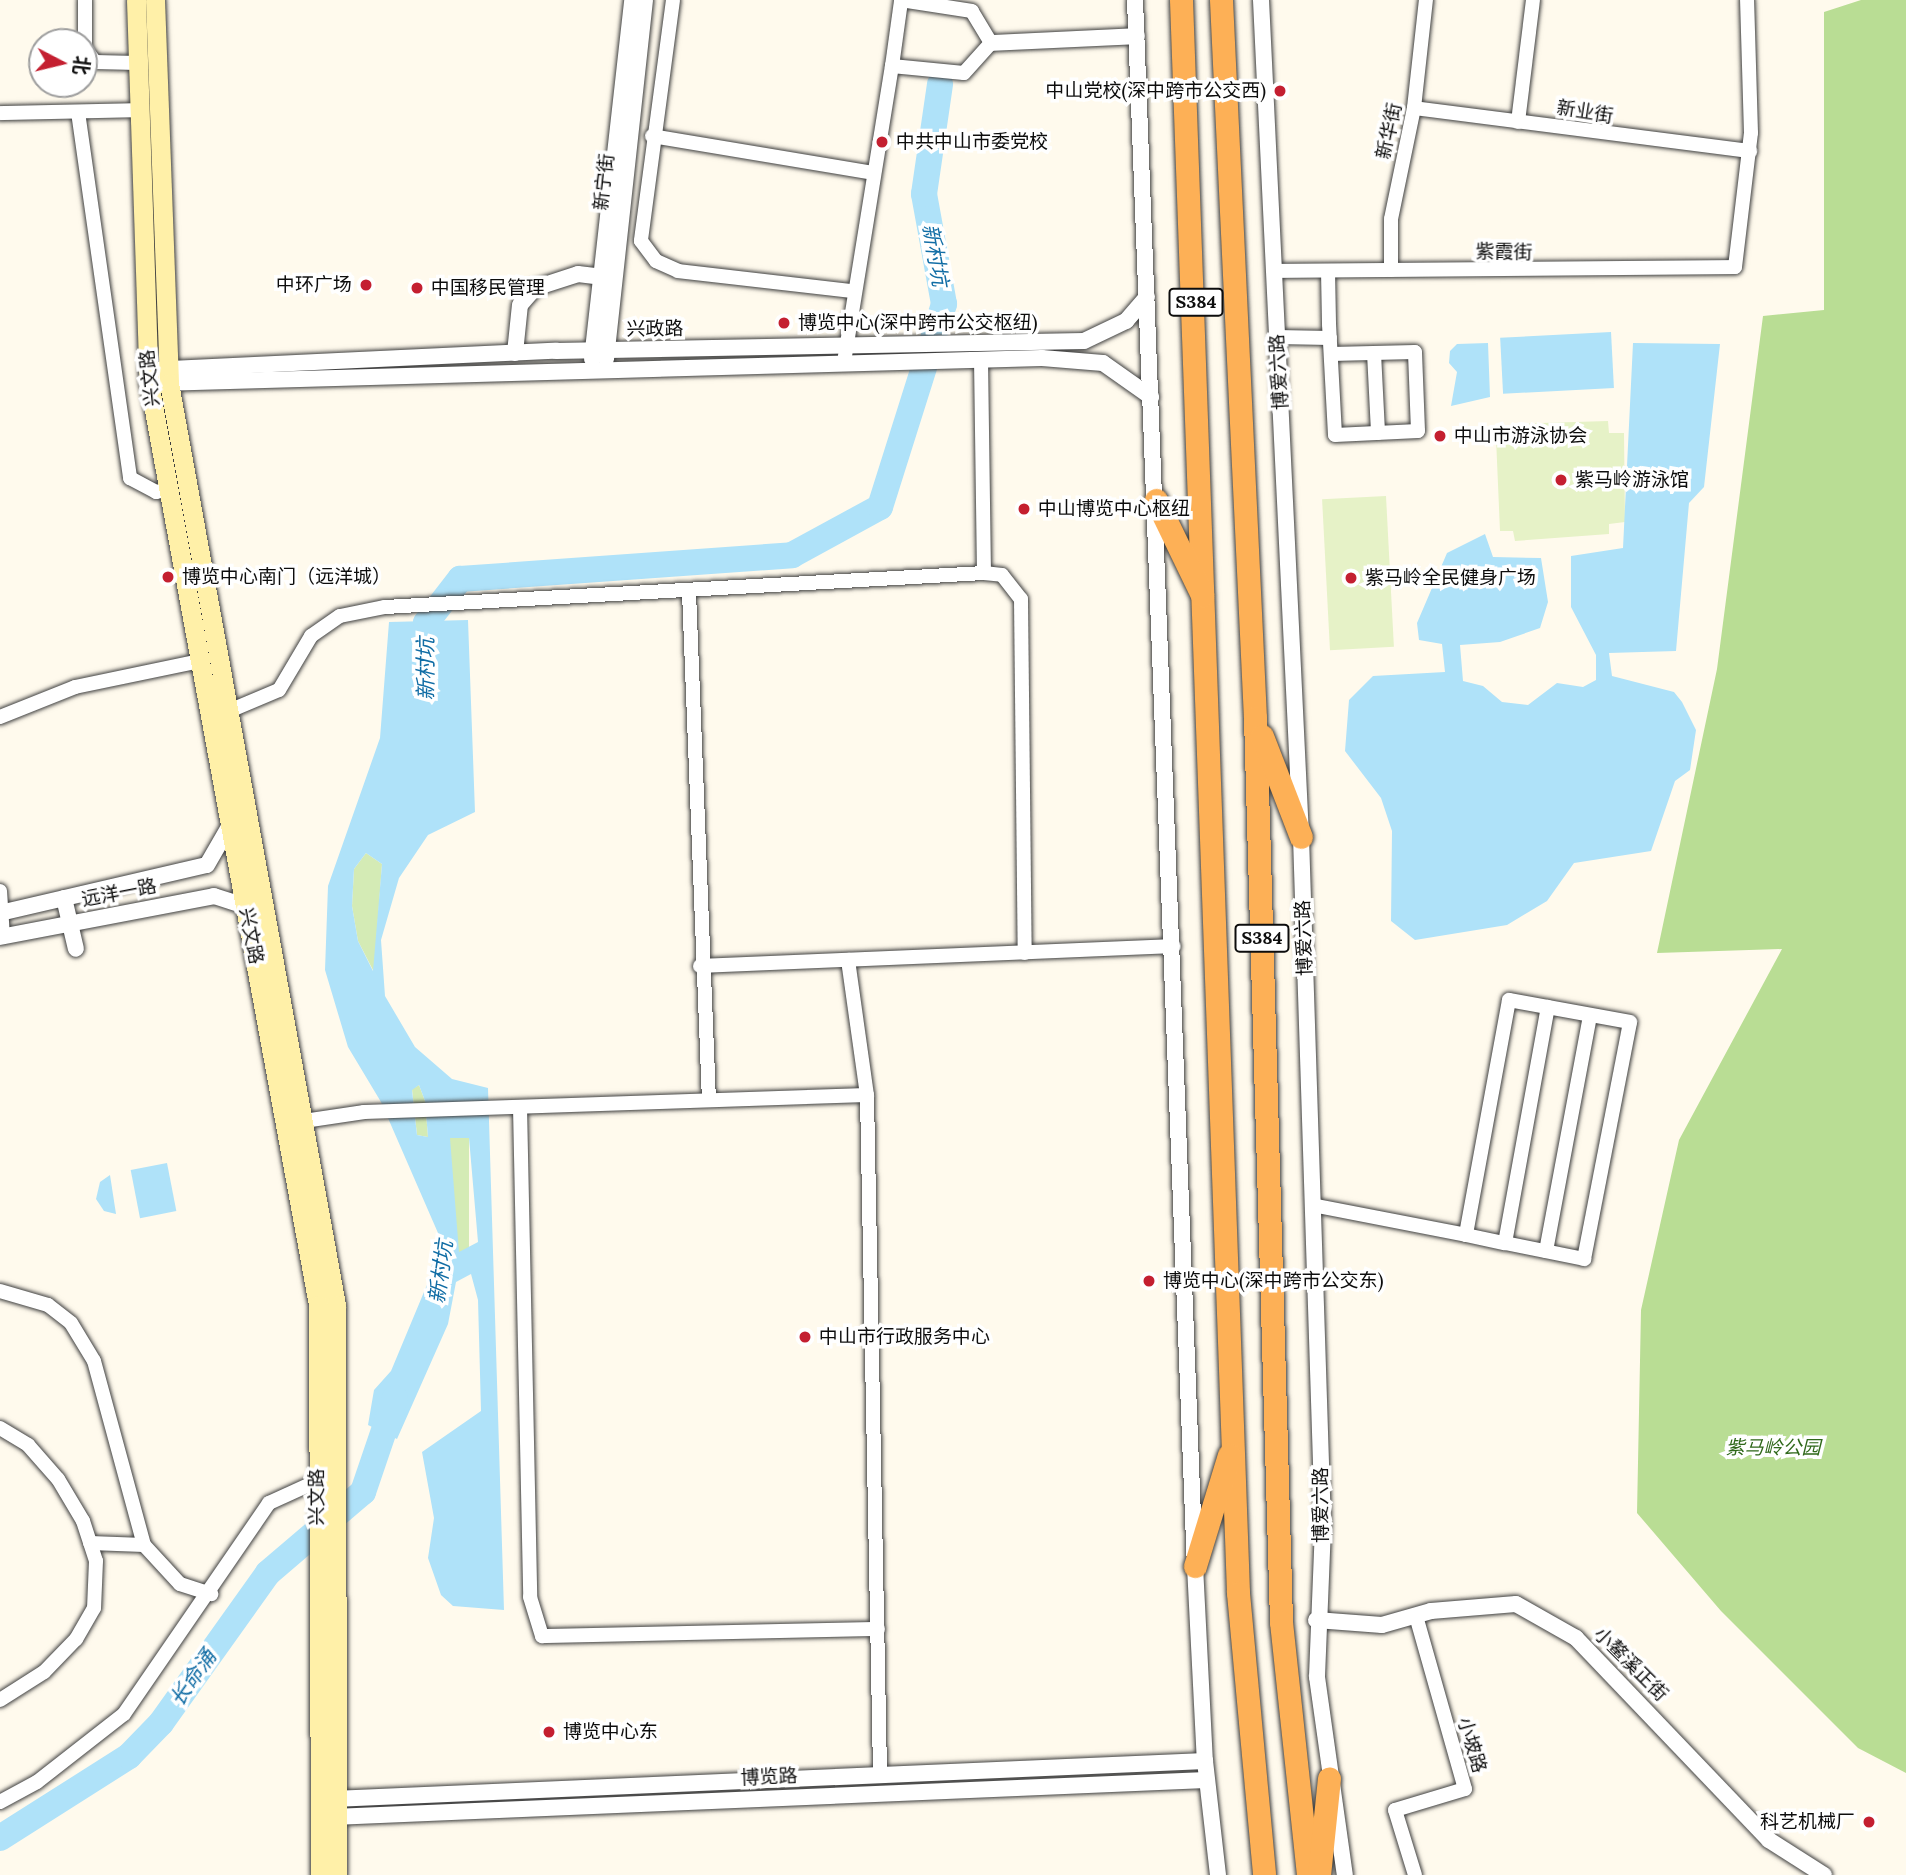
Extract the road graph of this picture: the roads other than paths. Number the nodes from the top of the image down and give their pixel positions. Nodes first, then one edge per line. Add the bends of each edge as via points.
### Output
1 (85, 0) edge
2 (136, 0) edge
3 (155, 0) edge
4 (632, 0) edge
5 (645, 0) edge
6 (673, 0) edge
7 (1136, 0) edge
8 (1181, 0) edge
9 (1221, 0) edge
10 (1261, 0) edge
11 (1426, 0) edge
12 (1533, 0) edge
13 (1747, 0) edge
14 (901, 1) edge
15 (1137, 36) junction
16 (991, 43) junction
17 (137, 63) junction
18 (892, 66) junction
19 (1414, 108) junction
20 (138, 110) junction
21 (78, 112) junction
22 (0, 113) edge
23 (1518, 122) junction
24 (652, 136) junction
25 (1750, 151) junction
26 (872, 173) junction
27 (1391, 270) junction
28 (1274, 271) junction
29 (1328, 271) junction
30 (601, 277) junction
31 (852, 291) junction
32 (1147, 297) junction
33 (1277, 337) junction
34 (1330, 338) junction
35 (600, 351) junction
36 (984, 352) junction
37 (515, 353) junction
38 (1374, 353) junction
39 (1331, 354) junction
40 (845, 355) junction
41 (598, 368) junction
42 (148, 376) junction
43 (168, 376) junction
44 (1151, 397) junction
45 (1378, 433) junction
46 (166, 490) junction
47 (1156, 500) junction
48 (984, 573) junction
49 (689, 592) junction
50 (1206, 604) junction
51 (199, 661) junction
52 (229, 711) junction
53 (0, 717) edge
54 (1255, 718) junction
55 (230, 825) junction
56 (1301, 837) junction
57 (0, 891) edge
58 (64, 898) junction
59 (245, 906) junction
60 (3, 912) edge
61 (69, 924) junction
62 (2, 937) edge
63 (1174, 946) junction
64 (76, 949) dead end
65 (1025, 953) junction
66 (848, 960) junction
67 (700, 966) junction
68 (1548, 1007) junction
69 (1590, 1015) junction
70 (867, 1095) junction
71 (709, 1100) junction
72 (520, 1107) junction
73 (304, 1121) junction
74 (1312, 1205) junction
75 (1465, 1236) junction
76 (1505, 1243) junction
77 (1545, 1251) junction
78 (0, 1291) edge
79 (0, 1429) edge
80 (1235, 1435) junction
81 (317, 1482) junction
82 (326, 1501) junction
83 (90, 1543) junction
84 (144, 1545) junction
85 (1195, 1566) junction
86 (211, 1594) junction
87 (1416, 1616) junction
88 (1316, 1620) junction
89 (877, 1629) junction
90 (1, 1695) edge
91 (1205, 1760) junction
92 (880, 1775) junction
93 (1329, 1779) junction
94 (1206, 1780) junction
95 (0, 1802) edge
96 (324, 1808) junction
97 (1215, 1871) edge
98 (320, 1875) edge
99 (337, 1875) edge
100 (1264, 1875) edge
101 (1308, 1875) edge
102 (1320, 1875) edge
103 (1345, 1875) edge
104 (1415, 1875) edge
105 (1824, 1875) edge

1 - 17 street via 85,49 95,62
2 - 17 main road, 兴文路
3 - 43 main road, 兴文路
4 - 30 street
5 - 35 street, 新宁街
6 - 24 street
7 - 15 street
8 - 50 highway, S384
9 - 54 highway, 博爱六路 / S384
10 - 28 street, 博爱六路
11 - 19 street, 新华街
12 - 23 street
13 - 25 street
14 - 16 street via 972,11
14 - 18 street
15 - 16 street
15 - 32 street
16 - 18 street via 964,73
17 - 20 main road, 兴文路
18 - 26 street
19 - 23 street, 新业街
19 - 27 street, 新华街 via 1391,219
20 - 21 street
20 - 42 main road, 兴文路
21 - 22 street
21 - 46 street via 130,478 156,492
23 - 25 street, 新业街
24 - 26 street
24 - 31 street via 641,241 656,261 678,271
25 - 27 street, 紫霞街 via 1735,267
26 - 31 street
27 - 29 street, 紫霞街
28 - 29 street, 紫霞街
28 - 33 street, 博爱六路
29 - 34 street
30 - 35 street
30 - 37 street via 578,274 535,288 520,305
31 - 40 street
32 - 36 street, 兴政路 via 1126,321 1084,341
32 - 44 street
33 - 34 street
33 - 56 street, 博爱六路
34 - 39 street
35 - 37 street, 兴政路
35 - 40 street, 兴政路
35 - 41 street, 新宁街
36 - 40 street, 兴政路
36 - 44 street, 兴政路 via 1103,363
36 - 48 street
37 - 43 street, 兴政路
38 - 39 street
38 - 45 street
38 - 45 street via 1415,352 1418,431
39 - 45 street via 1335,435
40 - 41 street, 兴政路
41 - 43 street, 兴政路
42 - 43 street, 兴政路
42 - 46 main road, 兴文路
43 - 52 main road, 兴文路
44 - 47 street
46 - 51 main road, 兴文路
47 - 50 highway
47 - 63 street
48 - 49 street
48 - 65 street via 1002,575 1021,599
49 - 52 street via 408,605 340,616 311,636 279,690
49 - 67 street
50 - 80 highway, S384
51 - 53 street via 75,687
51 - 55 main road, 兴文路
52 - 73 main road, 兴文路
54 - 56 highway
54 - 101 highway, 博爱六路 / S384 via 1282,1622
55 - 58 street via 207,865
55 - 59 main road, 兴文路
56 - 74 street, 博爱六路
57 - 60 street
58 - 60 street
58 - 61 street
59 - 61 street, 远洋一路 via 214,896
59 - 81 main road, 兴文路 via 318,1305
60 - 62 street
61 - 62 street, 远洋一路
61 - 64 street
63 - 65 street
63 - 85 street
65 - 66 street
66 - 67 street
66 - 70 street
67 - 71 street
68 - 69 street
68 - 75 street via 1509,1000
68 - 76 street
69 - 77 street
69 - 77 street via 1630,1022 1584,1259
70 - 71 street
70 - 89 street
71 - 72 street
72 - 73 street via 364,1112
72 - 89 street via 530,1597 542,1636
73 - 82 main road, 兴文路 via 336,1305
74 - 75 street
74 - 88 street, 博爱六路 via 1323,1527
75 - 76 street
76 - 77 street
78 - 84 street via 64,1317 94,1361
79 - 83 street via 28,1445 58,1479
80 - 85 highway
80 - 100 highway, S384 via 1238,1593
81 - 82 main road, 兴文路
81 - 86 street via 269,1503
82 - 96 main road, 兴文路
83 - 84 street
83 - 90 street via 96,1561 94,1608 76,1639 44,1672
84 - 86 street via 180,1584
85 - 91 street
86 - 95 street via 124,1714 37,1782
87 - 88 street, 小鳌溪正街 via 1382,1625
87 - 104 street, 小坡路 via 1465,1789 1395,1810
87 - 105 street, 小鳌溪正街 via 1516,1604 1576,1638 1769,1840
88 - 93 street, 博爱六路
89 - 92 street
91 - 92 street, 博览路
91 - 94 street
92 - 96 street, 博览路
93 - 102 highway
93 - 103 street, 博爱六路
94 - 96 street, 博览路
94 - 97 street
96 - 98 main road, 兴文路
96 - 99 main road, 兴文路

